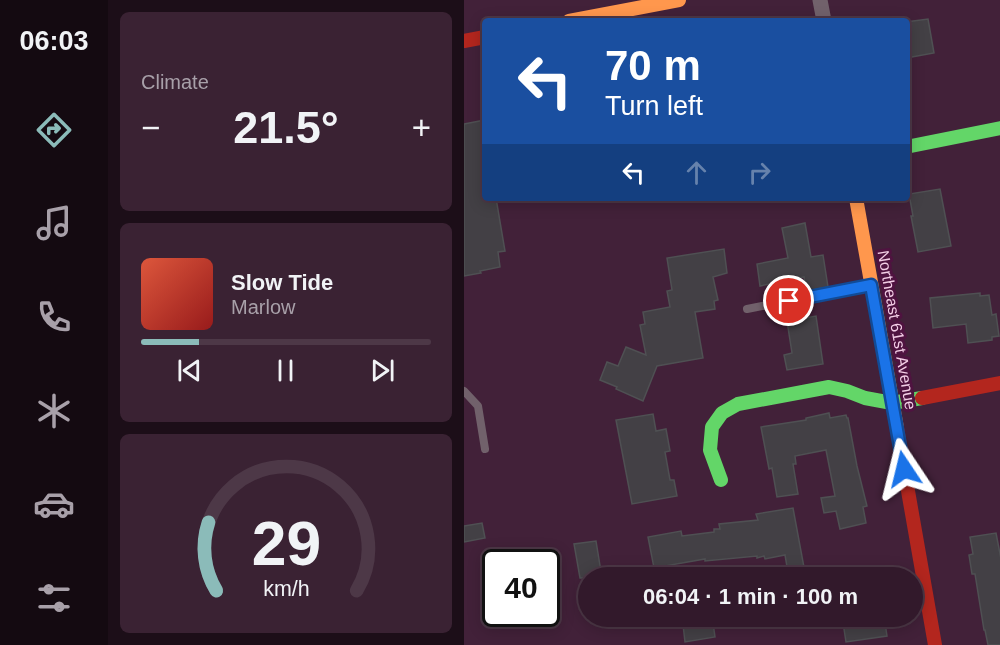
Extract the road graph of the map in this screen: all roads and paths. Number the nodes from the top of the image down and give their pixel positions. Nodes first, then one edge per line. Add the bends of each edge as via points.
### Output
1 (679, 0) edge
2 (820, 0) edge
3 (612, 17) edge
4 (823, 18) edge
5 (482, 38) edge
6 (464, 41) edge
7 (1001, 128) edge
8 (910, 146) edge
9 (857, 201) edge
10 (871, 285) junction
11 (747, 309) dead end
12 (1001, 383) edge
13 (464, 391) edge
14 (892, 403) junction
15 (485, 449) dead end
16 (721, 480) dead end
17 (935, 645) edge

1 - 3 street
2 - 4 street
5 - 6 street
7 - 8 street
9 - 10 street, Northeast 61st Avenue
10 - 11 lane
10 - 14 street, Northeast 61st Avenue
12 - 14 street
13 - 15 lane via 478,406
14 - 16 street via 829,387 738,404 722,413 712,427 710,450
14 - 17 street, Northeast 61st Avenue

